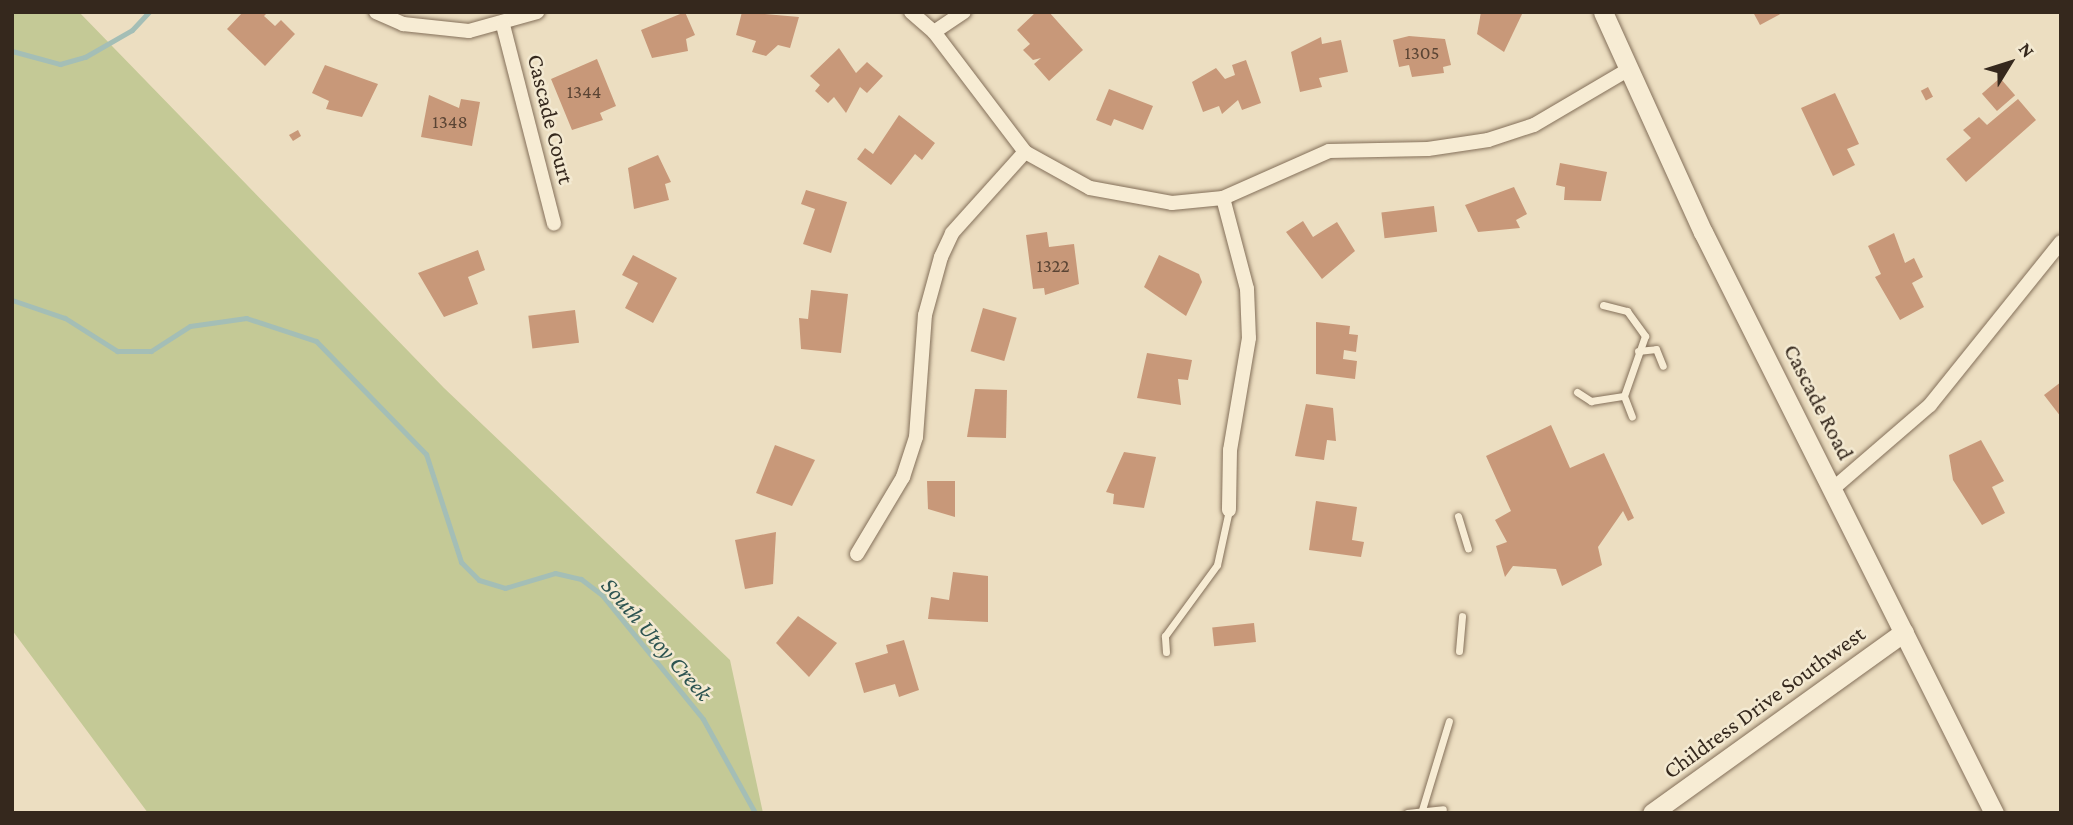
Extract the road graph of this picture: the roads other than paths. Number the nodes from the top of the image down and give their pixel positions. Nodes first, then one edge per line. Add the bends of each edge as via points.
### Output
1 (376, 12) edge
2 (537, 12) edge
3 (911, 12) edge
4 (964, 12) edge
5 (1604, 12) edge
6 (503, 25) junction
7 (934, 32) junction
8 (1629, 69) junction
9 (1025, 152) junction
10 (1223, 198) junction
11 (554, 224) dead end
12 (2061, 242) edge
13 (1603, 304) dead end
14 (1638, 351) junction
15 (1663, 366) dead end
16 (1577, 392) dead end
17 (1624, 396) junction
18 (1632, 416) dead end
19 (1835, 487) junction
20 (1229, 510) joint
21 (1458, 516) dead end
22 (1468, 548) dead end
23 (857, 554) dead end
24 (1462, 616) dead end
25 (1904, 632) junction
26 (1459, 651) dead end
27 (1166, 652) dead end
28 (1449, 721) dead end
29 (1443, 809) dead end
30 (1421, 812) edge
31 (1407, 813) edge
32 (1652, 813) edge
33 (1994, 813) edge

1 - 6 street via 437,30
2 - 6 street
3 - 7 street
4 - 7 street
5 - 8 main road, Cascade Road
6 - 11 street, Cascade Court
7 - 9 street
8 - 10 street via 1511,132 1429,149 1328,151
8 - 19 main road, Cascade Road via 1703,232
9 - 10 street via 1090,188 1172,203
9 - 23 street via 952,233 941,257 925,316 916,437 903,477
10 - 20 street via 1247,289 1249,338 1230,450
12 - 19 street via 1930,404
13 - 14 lane via 1627,311 1646,336
14 - 15 lane via 1656,349
14 - 17 lane
16 - 17 lane via 1591,401
17 - 18 lane
19 - 25 main road, Cascade Road
20 - 27 lane via 1217,565 1165,636
21 - 22 lane
24 - 26 lane
25 - 32 main road, Childress Drive Southwest
25 - 33 main road, Cascade Road
28 - 30 lane
29 - 30 lane
30 - 31 lane

